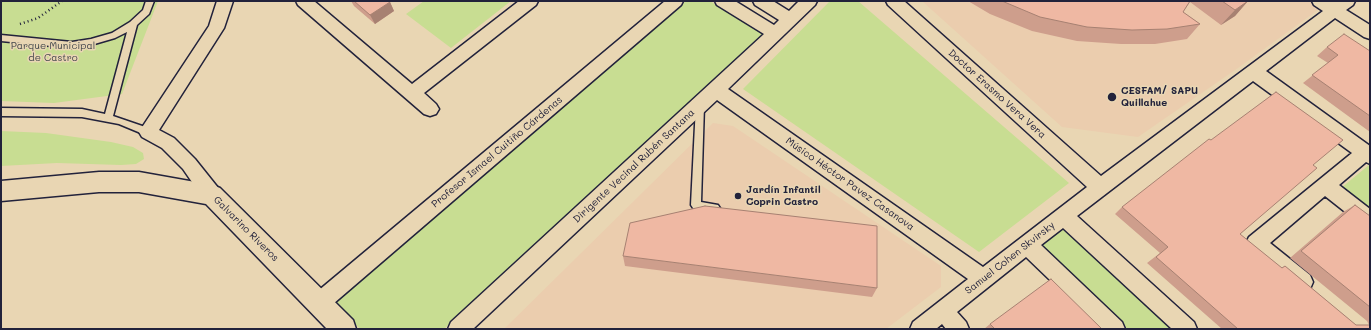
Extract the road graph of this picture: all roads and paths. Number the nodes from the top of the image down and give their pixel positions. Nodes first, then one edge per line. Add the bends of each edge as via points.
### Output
1 (62, 1) edge
2 (150, 1) edge
3 (225, 1) edge
4 (530, 1) edge
5 (675, 1) edge
6 (723, 1) edge
7 (761, 1) edge
8 (810, 1) edge
9 (894, 1) edge
10 (1320, 1) edge
11 (310, 3) edge
12 (1341, 6) edge
13 (790, 18) junction
14 (133, 24) junction
15 (16, 26) dead end
16 (775, 33) junction
17 (1370, 33) edge
18 (1, 38) edge
19 (1254, 72) junction
20 (716, 90) junction
21 (412, 93) junction
22 (700, 105) junction
23 (430, 109) dead end
24 (1, 112) edge
25 (108, 118) junction
26 (148, 132) junction
27 (1367, 154) edge
28 (1325, 185) junction
29 (1100, 187) junction
30 (1, 191) edge
31 (212, 195) junction
32 (726, 210) edge
33 (1063, 216) junction
34 (1370, 220) edge
35 (1027, 245) junction
36 (983, 278) junction
37 (1316, 293) edge
38 (319, 303) junction
39 (943, 311) junction
40 (344, 329) edge
41 (458, 329) edge
42 (920, 329) edge
43 (959, 329) edge
44 (1115, 329) edge
45 (1188, 329) edge

1 - 15 path via 38,18
2 - 14 lane via 146,12
3 - 26 street via 216,28
4 - 21 street
5 - 38 street, Profesor Ismael Cuitiño Cárdenas
6 - 16 street
7 - 13 street
8 - 13 street, Dirigente Vecinal Rubén Santana
9 - 29 street, Doctor Erasmo Vera Vera
10 - 12 street
11 - 21 street
12 - 17 street
12 - 19 street, Samuel Cohen Skvirsky
13 - 16 street, Dirigente Vecinal Rubén Santana
14 - 18 lane via 116,35 72,45
14 - 25 lane
16 - 20 street, Dirigente Vecinal Rubén Santana
19 - 27 street
19 - 29 street, Samuel Cohen Skvirsky
20 - 22 street, Dirigente Vecinal Rubén Santana
20 - 36 street, Músico Héctor Pavez Casanova
21 - 23 street
22 - 32 lane via 696,205
22 - 41 street, Dirigente Vecinal Rubén Santana
24 - 25 lane via 82,113
25 - 26 lane via 120,120
26 - 31 street via 168,143 189,164
27 - 28 street
28 - 34 street
28 - 37 street via 1256,242
29 - 33 street, Samuel Cohen Skvirsky
30 - 31 street, Galvarino Riveros via 99,182 139,182
31 - 38 street, Galvarino Riveros
33 - 35 street, Samuel Cohen Skvirsky
33 - 45 street
35 - 36 street, Samuel Cohen Skvirsky
35 - 44 street
36 - 39 street, Samuel Cohen Skvirsky
38 - 40 street, Galvarino Riveros
39 - 42 street, Samuel Cohen Skvirsky
39 - 43 street

